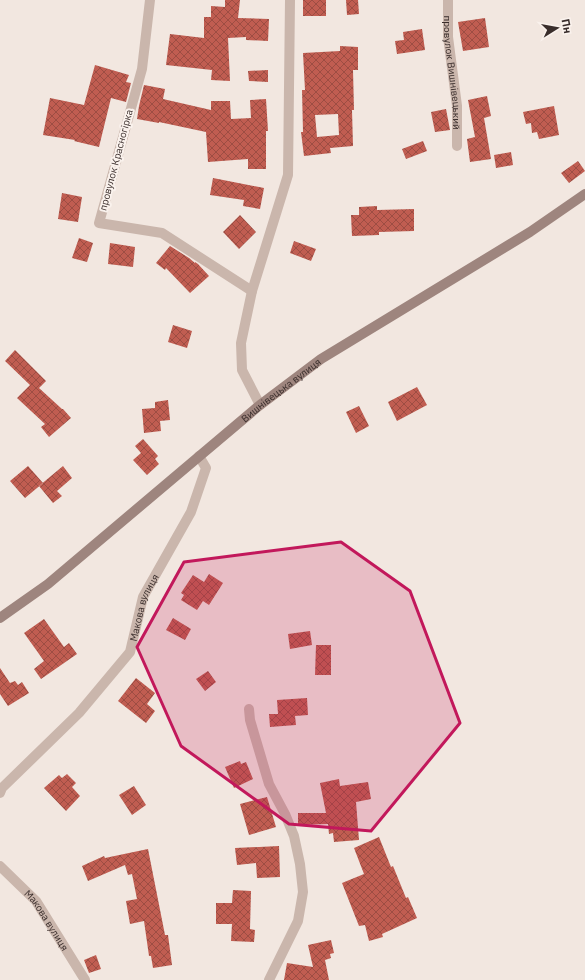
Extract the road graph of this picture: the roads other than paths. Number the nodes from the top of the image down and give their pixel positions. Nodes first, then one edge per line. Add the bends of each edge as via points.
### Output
1 (150, 0) edge
2 (290, 0) edge
3 (448, 0) edge
4 (457, 146) dead end
5 (585, 194) edge
6 (252, 291) junction
7 (260, 405) junction
8 (199, 456) junction
9 (0, 618) edge
10 (248, 709) dead end
11 (0, 793) edge
12 (0, 866) edge
13 (85, 980) edge
14 (269, 980) edge

1 - 6 street, провулок Красногірка via 142,69 99,223 162,233
2 - 6 street via 288,175
3 - 4 street, провулок Вишнівецький via 448,37 457,106
5 - 7 main road, Вишнівецька вулиця via 530,232 321,358
6 - 7 street via 241,343 242,370
7 - 8 main road, Вишнівецька вулиця
8 - 9 main road, Вишнівецька вулиця via 48,584
8 - 11 street, Макова вулиця via 206,468 191,512 143,597 130,652 79,713 2,788
10 - 14 street via 269,784 294,836 303,892 298,921
12 - 13 street, Макова вулиця via 36,901

